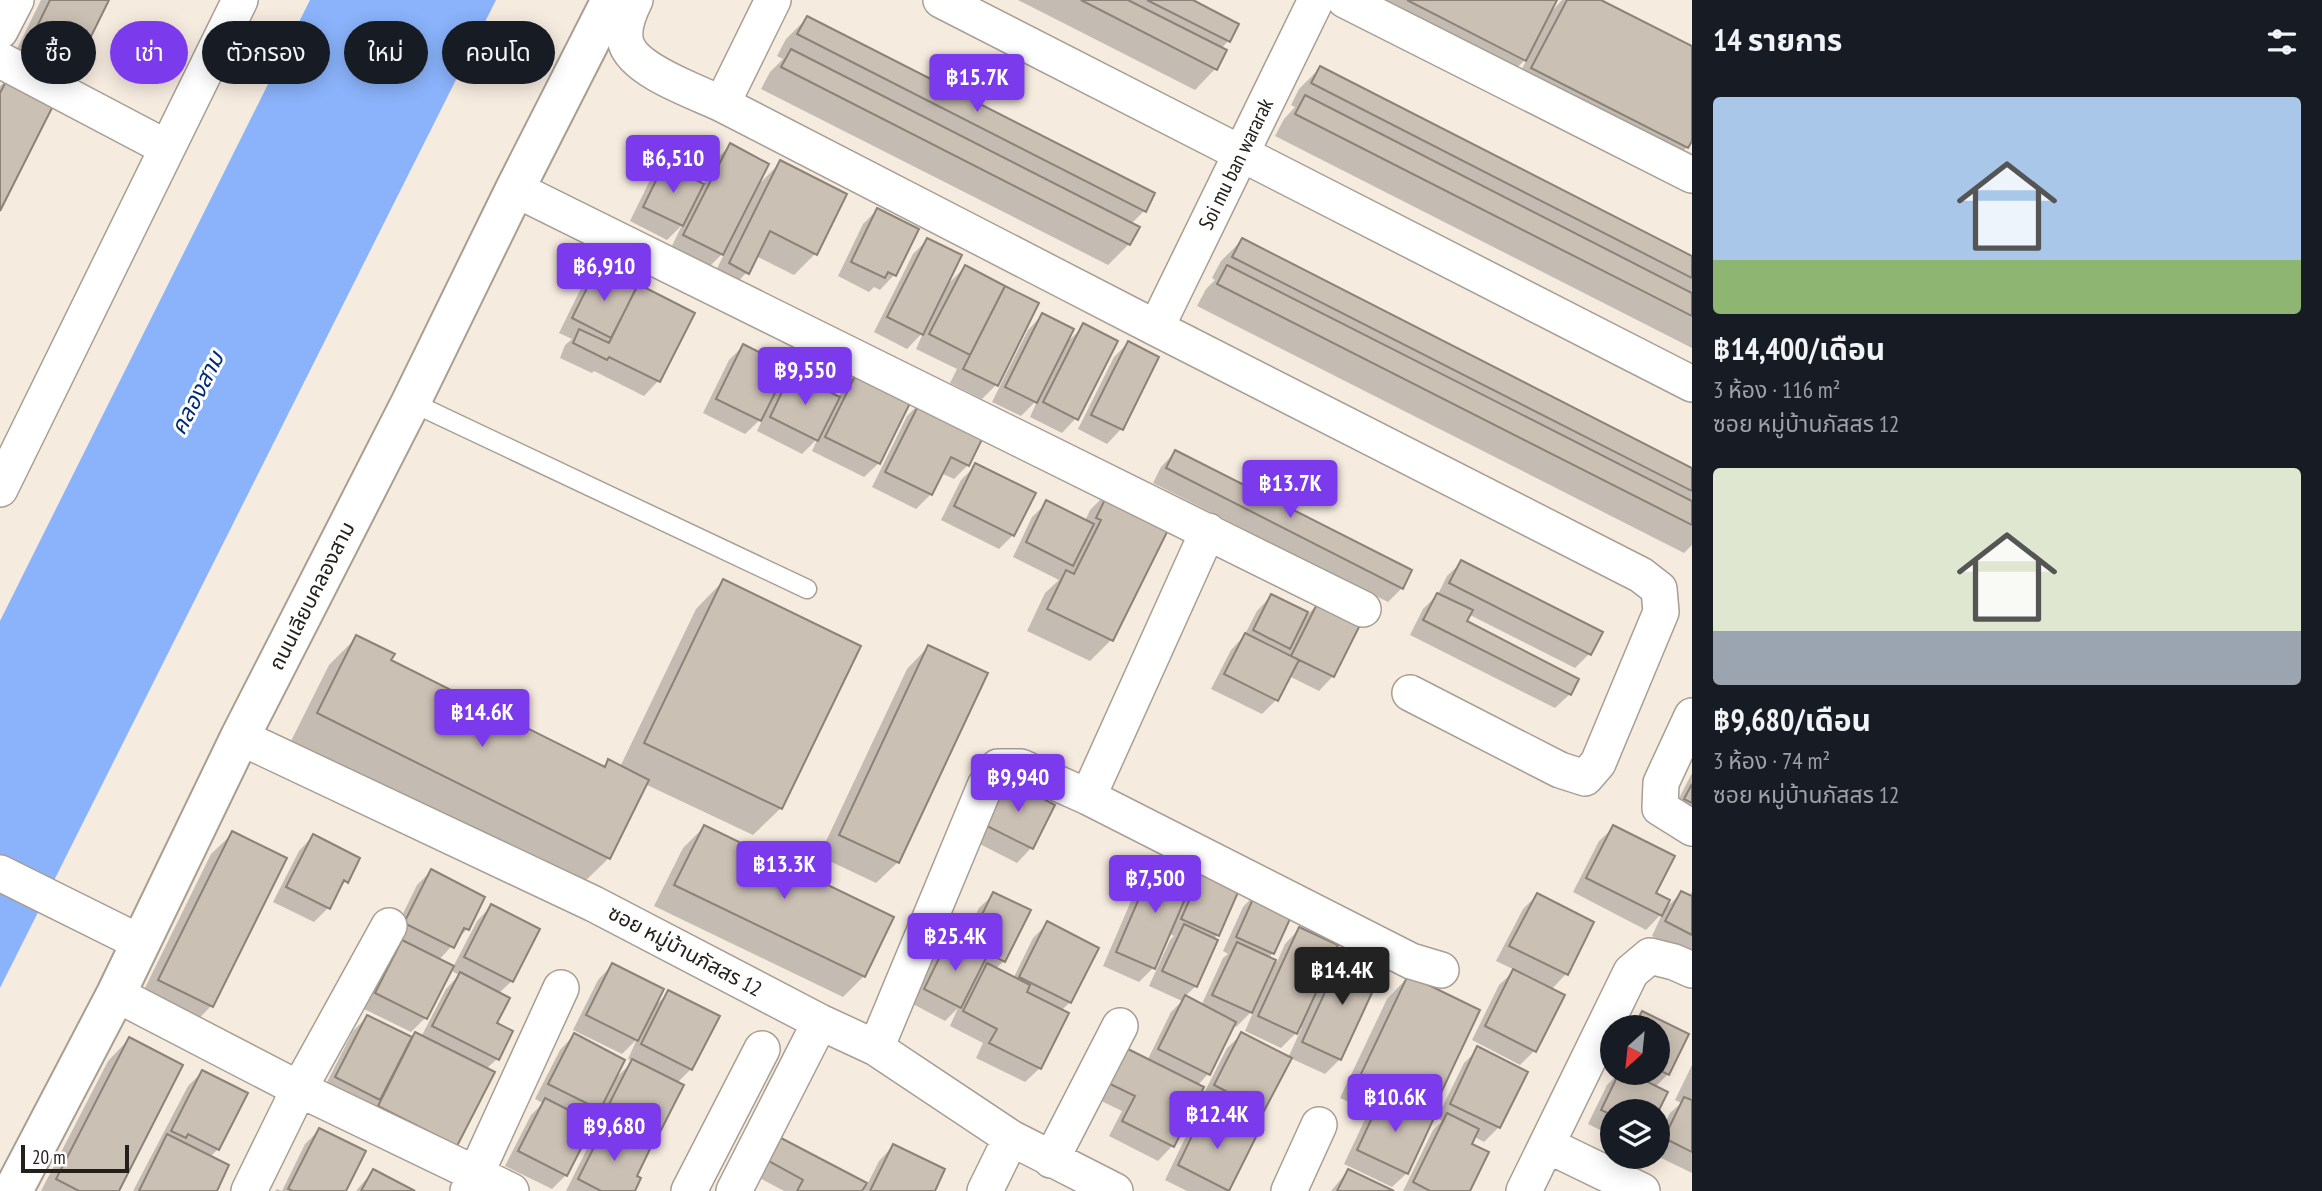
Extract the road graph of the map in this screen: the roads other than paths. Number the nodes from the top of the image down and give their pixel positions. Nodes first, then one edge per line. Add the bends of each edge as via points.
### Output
1 (16, 0) edge
2 (240, 0) edge
3 (611, 0) edge
4 (635, 0) edge
5 (773, 0) edge
6 (941, 0) edge
7 (1316, 0) edge
8 (1345, 0) edge
9 (0, 31) edge
10 (0, 60) edge
11 (722, 104) junction
12 (167, 148) junction
13 (1241, 153) junction
14 (1692, 175) edge
15 (515, 189) junction
16 (1156, 328) junction
17 (1692, 384) edge
18 (411, 402) junction
19 (0, 489) edge
20 (1208, 531) junction
21 (807, 589) dead end
22 (1363, 609) dead end
23 (1410, 692) dead end
24 (1692, 716) edge
25 (240, 737) junction
26 (1087, 797) junction
27 (1692, 828) edge
28 (0, 873) edge
29 (389, 926) dead end
30 (141, 943) junction
31 (1441, 970) dead end
32 (1692, 971) edge
33 (561, 988) dead end
34 (116, 994) junction
35 (820, 1022) junction
36 (1120, 1026) dead end
37 (876, 1048) junction
38 (762, 1049) dead end
39 (299, 1088) junction
40 (1319, 1125) dead end
41 (1011, 1138) junction
42 (1546, 1145) junction
43 (1051, 1160) junction
44 (472, 1183) edge
45 (13, 1191) edge
46 (248, 1191) edge
47 (511, 1191) edge
48 (689, 1191) edge
49 (734, 1191) edge
50 (985, 1191) edge
51 (1115, 1191) edge
52 (1289, 1191) edge
53 (1524, 1191) edge
54 (1642, 1191) edge

1 - 9 street
2 - 12 street
3 - 15 main road, ถนนเลียบคลองสาม
4 - 11 street via 625,32 633,57
5 - 11 street
6 - 13 street
7 - 13 street, Soi mu ban wararak
8 - 14 street
10 - 12 street
11 - 16 street
12 - 19 street
13 - 16 street, Soi mu ban wararak
13 - 17 street
15 - 18 main road, ถนนเลียบคลองสาม
15 - 20 street
16 - 23 street via 1642,575 1659,589 1661,612 1598,763 1585,778 1560,770
18 - 21 lane
18 - 25 main road, ถนนเลียบคลองสาม
20 - 22 street
20 - 26 street
24 - 27 street via 1661,783 1660,808
25 - 30 main road, ถนนเลียบคลองสาม
25 - 35 street, ซอย หมู่บ้านภัสสร 12 via 594,904
26 - 31 street via 1411,961
26 - 37 street via 1021,768 998,767 985,786
28 - 30 street
29 - 39 street
30 - 34 main road, ถนนเลียบคลองสาม
32 - 42 street via 1650,956 1631,972
33 - 44 street
34 - 39 street
34 - 45 main road, ถนนเลียบคลองสาม
35 - 37 street, ซอย หมู่บ้านภัสสร 12
35 - 49 street
36 - 43 street
37 - 41 street, ซอย หมู่บ้านภัสสร 12
38 - 48 street
39 - 44 street
39 - 46 street
40 - 52 street
41 - 43 street, ซอย หมู่บ้านภัสสร 12
41 - 50 street
42 - 53 street
42 - 54 street
43 - 51 street, ซอย หมู่บ้านภัสสร 12
44 - 47 street

